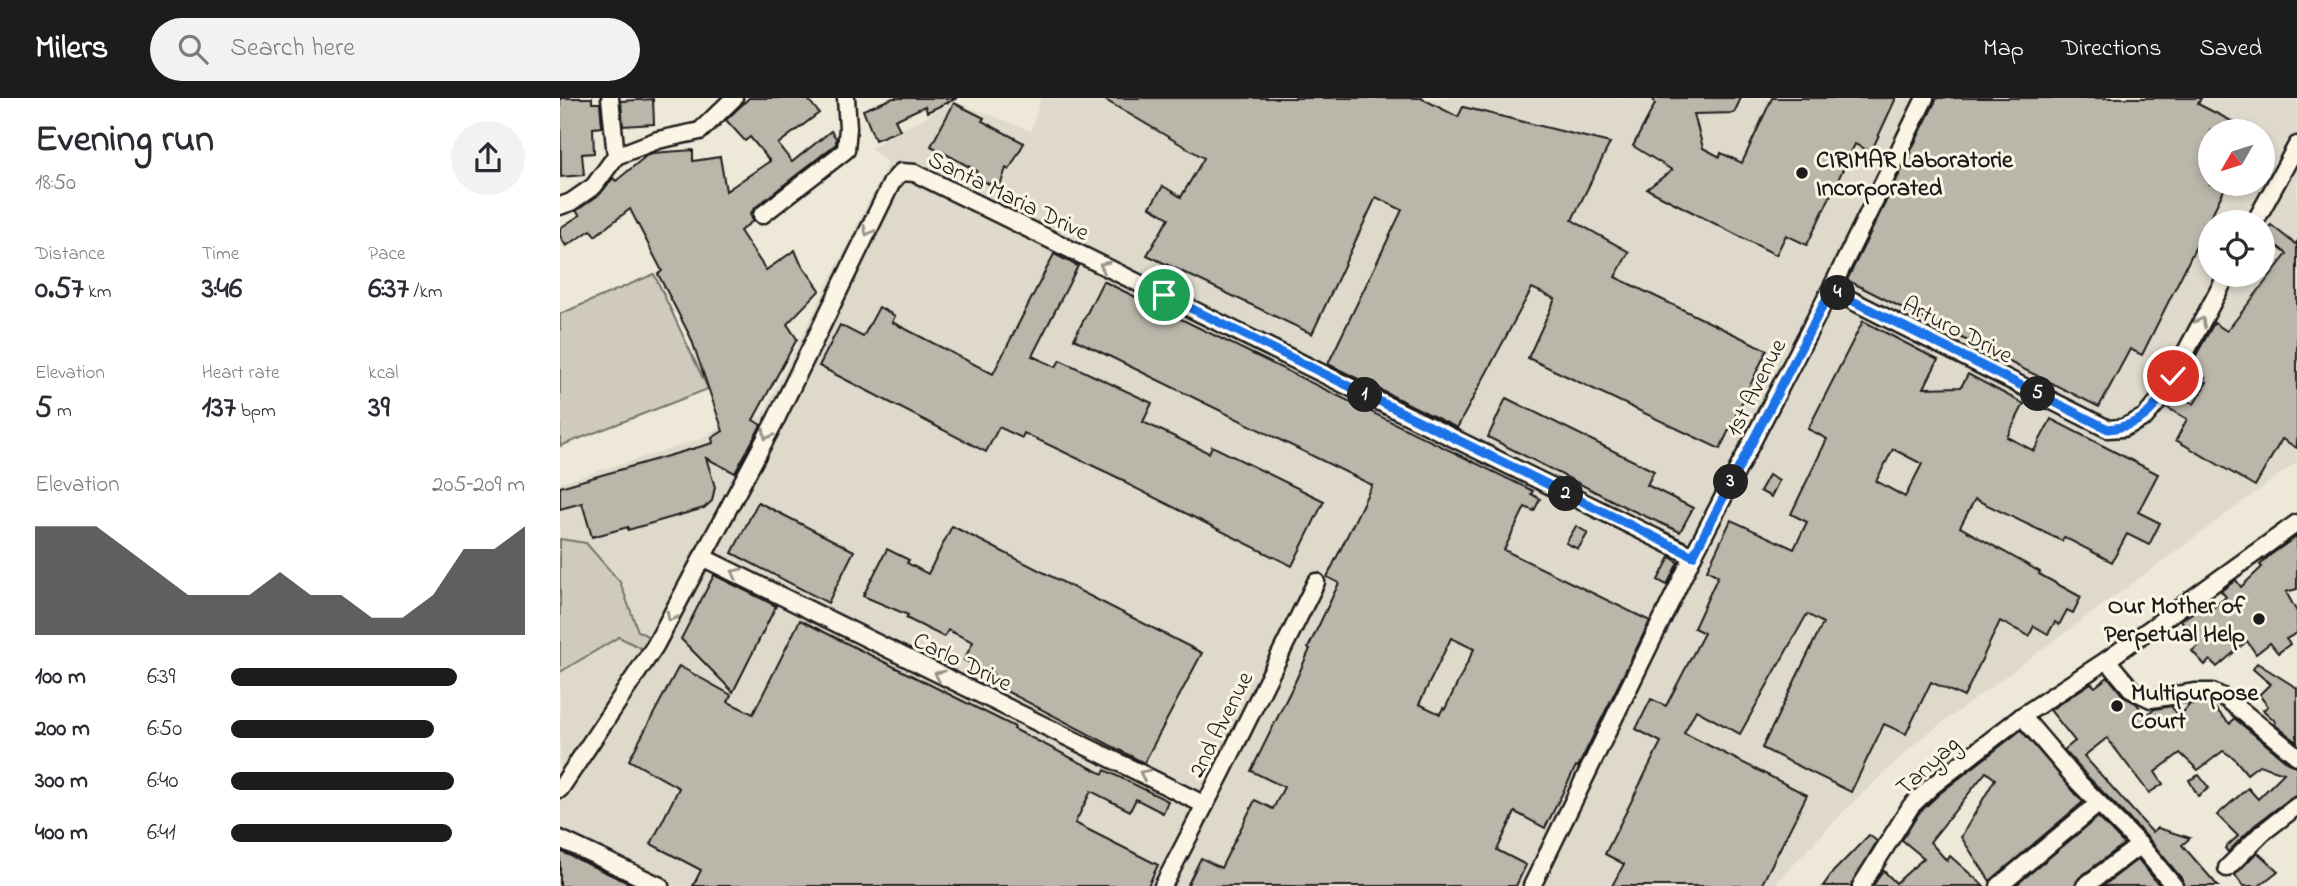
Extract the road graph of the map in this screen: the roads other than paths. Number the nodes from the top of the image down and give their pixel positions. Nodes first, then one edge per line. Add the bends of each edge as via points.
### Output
1 (610, 98) edge
2 (734, 98) edge
3 (845, 98) edge
4 (1925, 98) edge
5 (2297, 145) edge
6 (616, 156) junction
7 (560, 206) edge
8 (2262, 210) edge
9 (762, 215) dead end
10 (2221, 287) edge
11 (1831, 290) junction
12 (2297, 523) edge
13 (702, 556) junction
14 (1693, 556) junction
15 (1316, 582) dead end
16 (2107, 660) junction
17 (2017, 719) junction
18 (2297, 756) edge
19 (560, 789) edge
20 (2098, 804) junction
21 (1205, 805) junction
22 (2297, 806) edge
23 (560, 839) edge
24 (2140, 845) junction
25 (2227, 867) dead end
26 (660, 886) edge
27 (1163, 886) edge
28 (1532, 886) edge
29 (1861, 886) edge
30 (1999, 886) edge
31 (2085, 886) edge
32 (2174, 886) edge

1 - 6 street
2 - 6 street via 700,131
3 - 9 street via 846,149
4 - 11 street, 1st Avenue
5 - 8 street
6 - 7 street via 594,186
11 -> 10 street, Arturo Drive via 2108,429 2123,428 2145,417 2161,398
11 - 14 street, 1st Avenue
12 - 16 street, Tanyag
14 -> 13 street, Santa Maria Drive via 915,173 901,172
13 -> 19 street, Santa Maria Drive via 655,646
21 -> 13 street, Carlo Drive
14 - 28 street, 1st Avenue
15 - 21 street, 2nd Avenue
16 - 17 street, Tanyag
16 - 18 street via 2121,679 2151,699 2212,692 2227,699
17 - 20 street
17 - 29 street, Tanyag via 1911,806
20 - 24 street
20 - 30 street
21 - 27 street, 2nd Avenue
22 - 25 street
23 - 26 street
24 - 31 street
24 - 32 street

